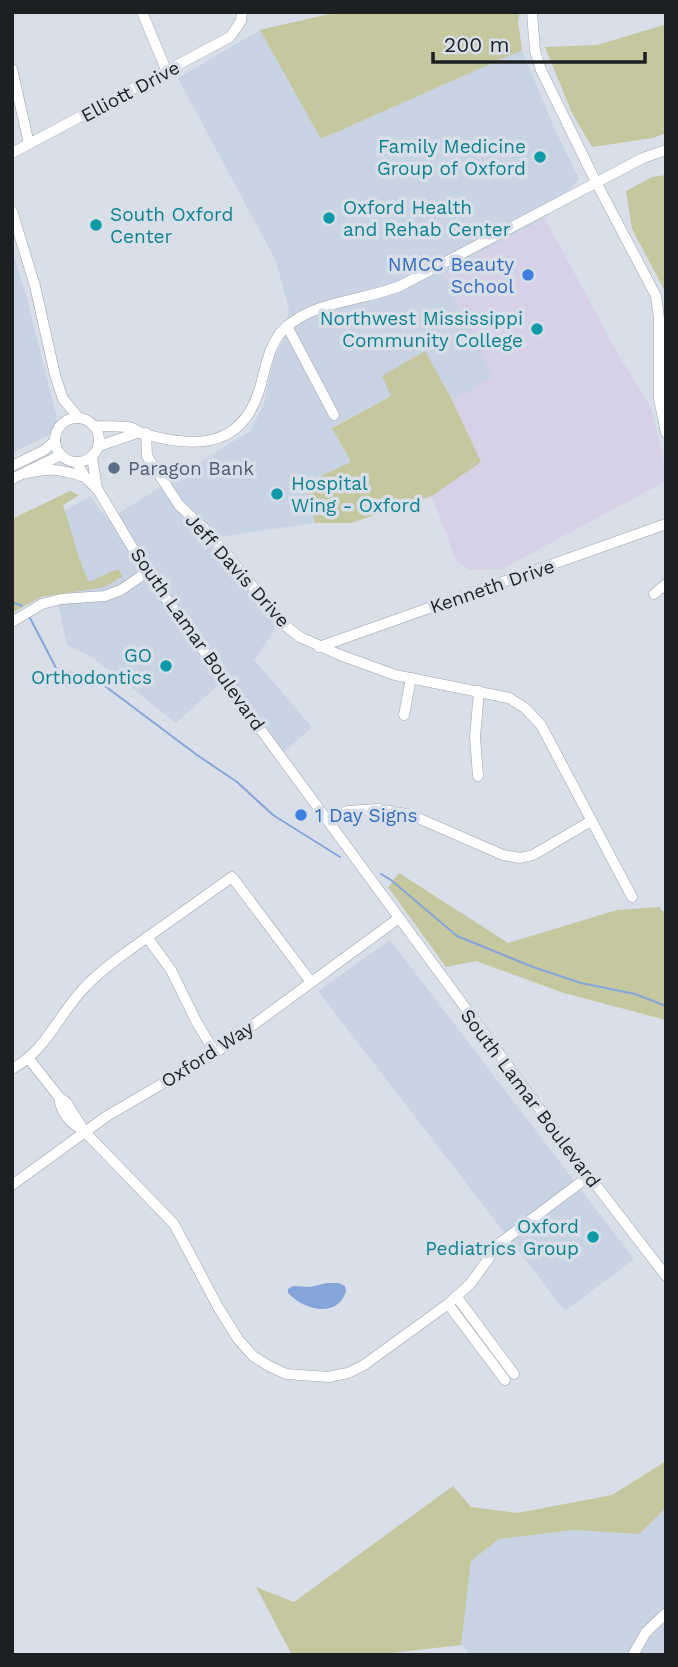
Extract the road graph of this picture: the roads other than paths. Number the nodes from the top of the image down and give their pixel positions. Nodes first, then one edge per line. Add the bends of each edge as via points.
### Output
1 (142, 12) edge
2 (532, 12) edge
3 (242, 17) edge
4 (12, 69) edge
5 (167, 72) junction
6 (29, 144) junction
7 (666, 150) edge
8 (12, 153) edge
9 (596, 182) junction
10 (12, 211) edge
11 (24, 250) junction
12 (12, 252) edge
13 (287, 326) junction
14 (63, 399) junction
15 (334, 415) dead end
16 (79, 418) junction
17 (63, 424) junction
18 (94, 426) junction
19 (143, 433) junction
20 (666, 433) edge
21 (55, 441) junction
22 (99, 446) junction
23 (61, 455) junction
24 (92, 457) junction
25 (76, 463) junction
26 (12, 466) edge
27 (17, 476) edge
28 (85, 477) junction
29 (98, 490) junction
30 (666, 524) edge
31 (147, 572) junction
32 (666, 584) edge
33 (654, 594) dead end
34 (12, 622) edge
35 (319, 647) junction
36 (411, 678) junction
37 (479, 691) junction
38 (404, 715) dead end
39 (478, 776) dead end
40 (328, 819) junction
41 (591, 821) junction
42 (632, 897) dead end
43 (399, 918) junction
44 (147, 937) junction
45 (311, 982) junction
46 (215, 1053) junction
47 (29, 1059) junction
48 (12, 1069) edge
49 (85, 1132) junction
50 (589, 1177) junction
51 (12, 1185) edge
52 (666, 1276) edge
53 (452, 1300) junction
54 (510, 1377) dead end
55 (666, 1613) edge
56 (633, 1655) edge

1 - 5 street
2 - 9 street via 537,60
3 - 5 street, Elliott Drive via 230,37
4 - 6 street
5 - 6 street, Elliott Drive
6 - 8 street, Elliott Drive
7 - 9 street
9 - 13 street via 400,286 326,306
9 - 20 street via 656,296 659,400
10 - 11 street
11 - 12 street
11 - 14 street
13 - 15 street
13 - 19 street via 271,346 256,402 235,429 194,444
14 - 16 street
14 - 17 street
16 - 17 street
16 - 18 street
17 - 21 street
18 - 19 street
18 - 22 street
19 - 22 street
19 - 35 street, Jeff Davis Drive via 147,456 179,505 213,538 283,624
21 - 23 street
21 - 26 street
22 - 24 street
23 - 25 street, South Lamar Boulevard
23 - 27 street
24 - 25 street
24 - 29 street, South Lamar Boulevard
25 - 28 street, South Lamar Boulevard
27 - 28 street via 51,468
28 - 29 street, South Lamar Boulevard
29 - 31 street, South Lamar Boulevard
30 - 35 street, Kenneth Drive
31 - 34 street via 105,596 61,598
31 - 40 street, South Lamar Boulevard
32 - 33 street
35 - 36 street, Jeff Davis Drive
36 - 37 street, Jeff Davis Drive
36 - 38 street
37 - 39 street
37 - 41 street, Jeff Davis Drive via 509,698 541,725
40 - 41 street via 348,811 379,809 411,815 520,858
40 - 43 street, South Lamar Boulevard
41 - 42 street, Jeff Davis Drive
43 - 45 street, Oxford Way
43 - 50 street, South Lamar Boulevard
44 - 45 street via 232,877
44 - 46 street via 171,970
44 - 47 street via 84,987
45 - 46 street, Oxford Way
46 - 49 street, Oxford Way
47 - 48 street
47 - 49 street
49 - 51 street, Oxford Way
49 - 53 street via 173,1224 238,1339 253,1356 286,1374 328,1377 348,1373
50 - 52 street, South Lamar Boulevard
50 - 53 street via 500,1243
53 - 54 street
55 - 56 street via 646,1632

